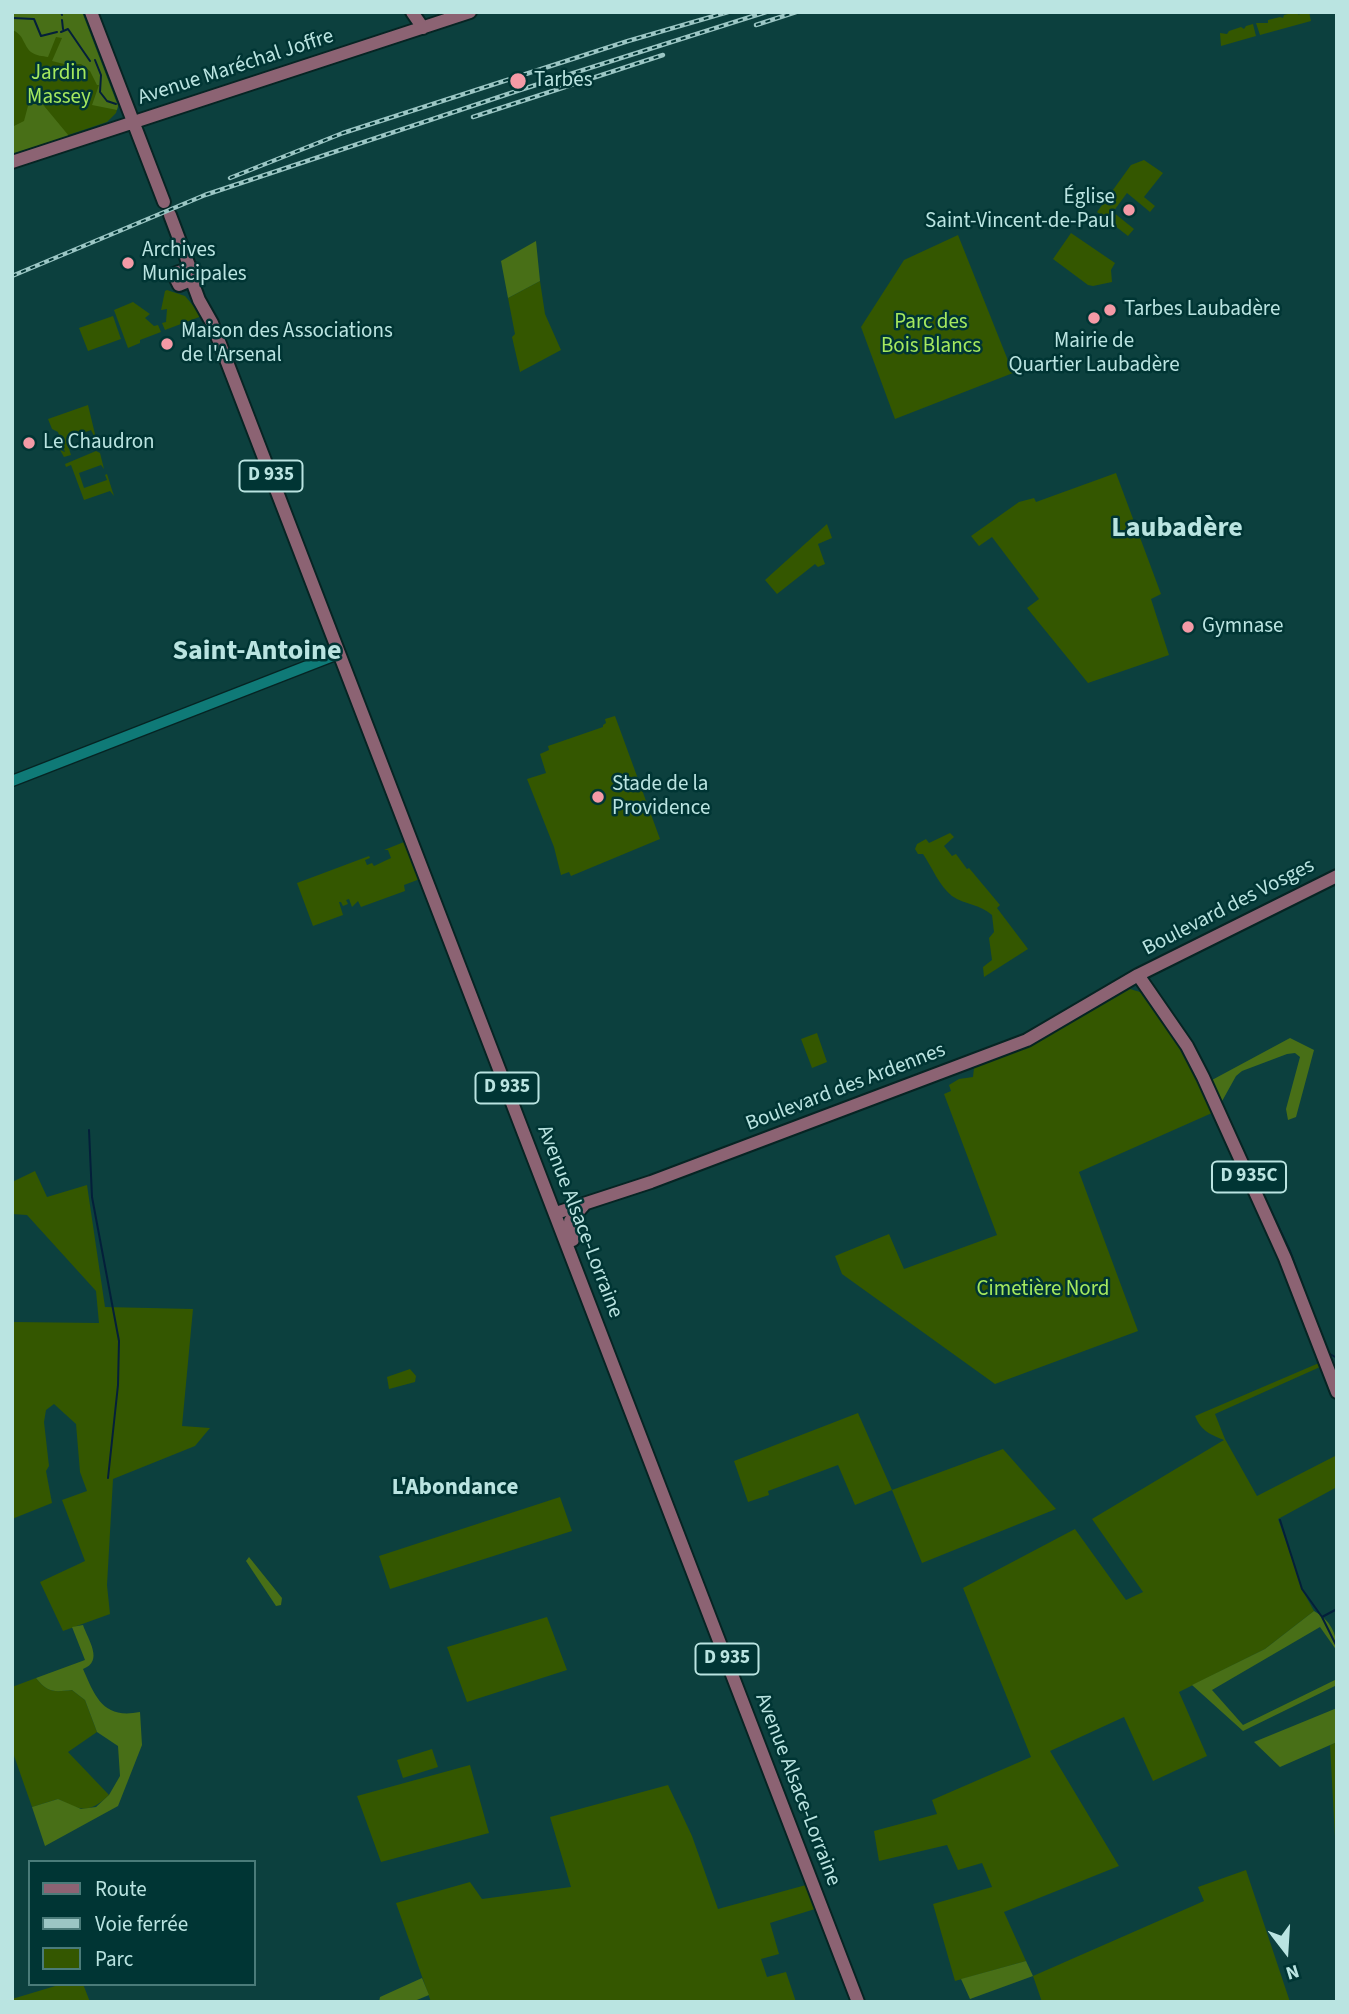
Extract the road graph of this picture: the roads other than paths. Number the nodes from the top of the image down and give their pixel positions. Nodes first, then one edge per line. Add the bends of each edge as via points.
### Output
1 (91, 12) edge
2 (412, 12) edge
3 (470, 12) edge
4 (423, 28) junction
5 (133, 122) junction
6 (12, 162) edge
7 (164, 202) dead end
8 (170, 215) dead end
9 (338, 654) junction
10 (12, 781) edge
11 (1337, 876) edge
12 (1138, 975) junction
13 (587, 1203) junction
14 (556, 1213) junction
15 (595, 1317) junction
16 (1337, 1392) edge
17 (858, 2002) edge

1 - 5 main road
2 - 4 main road
3 - 4 main road, Avenue Maréchal Joffre
4 - 5 main road, Avenue Maréchal Joffre
5 - 6 main road, Avenue Maréchal Joffre
5 - 7 main road
8 - 9 main road, Avenue Alsace-Lorraine / D 935 via 188,278 212,323
9 - 10 street
9 - 14 main road, Avenue Alsace-Lorraine / D 935
11 - 12 main road, Boulevard des Vosges
12 - 13 main road, Boulevard des Ardennes via 1027,1040
12 - 16 main road, D 935C via 1203,1077 1285,1258
13 - 14 main road, Boulevard des Ardennes
13 - 15 main road via 572,1217 570,1228 595,1300
14 - 15 main road, Avenue Alsace-Lorraine / D 935
15 - 17 main road, Avenue Alsace-Lorraine / D 935

